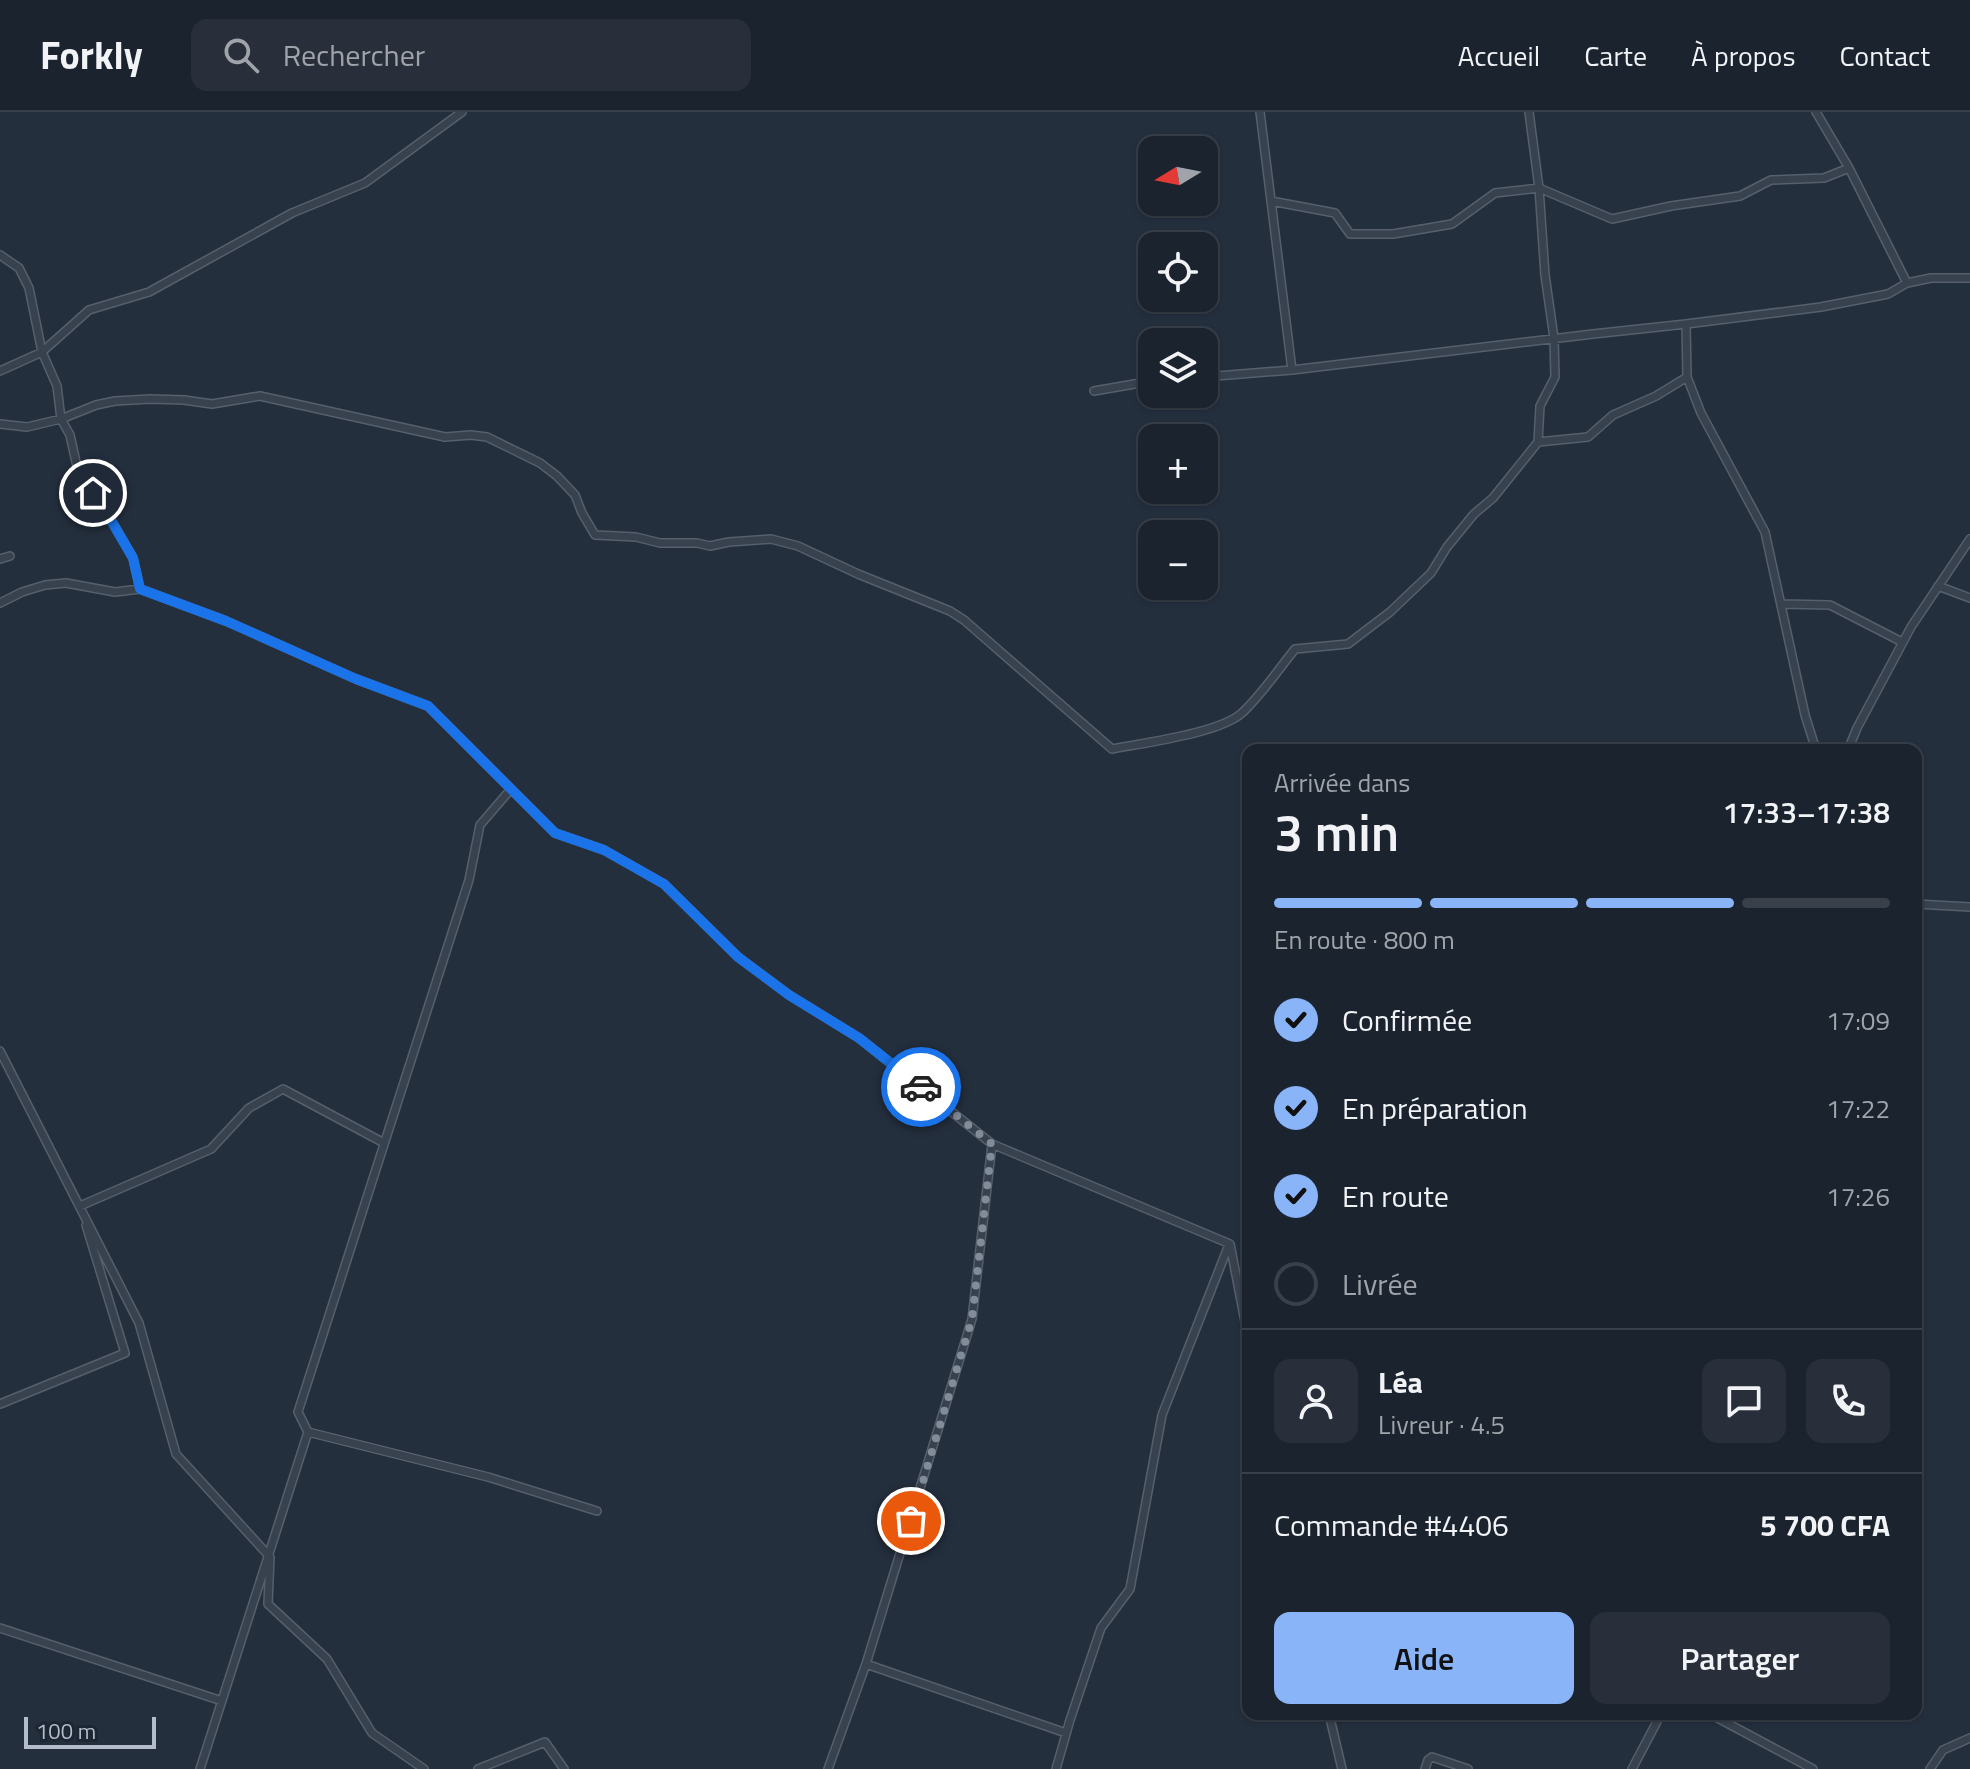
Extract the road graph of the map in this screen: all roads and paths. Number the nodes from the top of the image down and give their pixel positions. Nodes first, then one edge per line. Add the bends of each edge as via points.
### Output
1 (462, 112) edge
2 (1260, 112) edge
3 (1529, 112) edge
4 (1816, 112) edge
5 (1849, 168) junction
6 (1539, 188) junction
7 (1271, 201) junction
8 (0, 255) edge
9 (1970, 278) edge
10 (1907, 283) junction
11 (1686, 324) junction
12 (1554, 338) junction
13 (42, 352) junction
14 (1292, 370) junction
15 (0, 371) edge
16 (1218, 376) edge
17 (1687, 377) junction
18 (1138, 383) edge
19 (1094, 391) dead end
20 (61, 419) junction
21 (0, 424) edge
22 (1538, 442) junction
23 (1970, 539) edge
24 (10, 556) dead end
25 (0, 559) edge
26 (1938, 586) junction
27 (140, 589) junction
28 (1970, 598) edge
29 (0, 603) edge
30 (1781, 604) junction
31 (1902, 642) junction
32 (1814, 744) edge
33 (1850, 744) edge
34 (511, 789) junction
35 (1922, 904) edge
36 (1970, 907) edge
37 (0, 1051) edge
38 (384, 1143) junction
39 (992, 1144) junction
40 (79, 1204) junction
41 (1230, 1244) junction
42 (1242, 1306) edge
43 (0, 1404) edge
44 (308, 1432) junction
45 (597, 1511) dead end
46 (270, 1557) junction
47 (0, 1628) edge
48 (866, 1664) junction
49 (222, 1701) junction
50 (1330, 1720) edge
51 (1658, 1720) edge
52 (1721, 1720) edge
53 (1066, 1733) junction
54 (1970, 1738) edge
55 (1059, 1768) edge
56 (200, 1769) edge
57 (424, 1769) edge
58 (478, 1769) edge
59 (564, 1769) edge
60 (828, 1769) edge
61 (1342, 1769) edge
62 (1425, 1769) edge
63 (1468, 1769) edge
64 (1632, 1769) edge
65 (1813, 1769) edge
66 (1930, 1769) edge

1 - 13 street via 365,183 292,213 149,292 89,310
2 - 7 street
3 - 6 street
4 - 5 street
5 - 6 street via 1824,178 1771,180 1740,196 1612,219
5 - 10 street
6 - 7 street via 1495,193 1452,224 1393,234 1350,234 1335,213
6 - 12 street
7 - 14 street
8 - 13 street via 19,268 29,288
9 - 10 street
10 - 11 street via 1888,294 1821,307
11 - 12 street
11 - 17 street
12 - 14 street
12 - 22 street via 1555,377 1540,406
13 - 15 street
13 - 20 street via 57,386
14 - 16 street
17 - 22 street via 1613,415 1588,437
17 - 30 street via 1765,532
18 - 19 street
20 - 21 street via 27,427
20 - 22 street via 115,401 212,404 260,396 445,437 487,437 557,476 575,495 595,535 710,546 771,539 950,611 1112,749 1188,735 1241,715 1295,649 1348,644 1431,573 1447,547
20 - 27 street via 78,471 133,558
23 - 26 street
24 - 25 street
26 - 28 street
26 - 31 street
27 - 29 street via 115,592 66,583
27 - 34 street via 428,706
30 - 31 street via 1830,605
30 - 32 street
31 - 33 street
34 - 38 street via 480,825 469,880
34 - 39 street via 555,833 604,850 664,884 738,957 859,1038
35 - 36 street
37 - 40 street
38 - 40 street via 283,1089 249,1108 211,1149
38 - 44 street via 298,1412
39 - 41 street
39 - 48 street via 972,1319
40 - 43 street via 125,1353
40 - 46 street via 139,1323 176,1454
41 - 42 street
41 - 53 street via 1162,1415 1130,1589 1101,1628
44 - 45 street via 488,1477
44 - 46 street
46 - 49 street
46 - 57 street via 268,1604 327,1659 372,1733
47 - 49 street
48 - 53 street
48 - 60 street
49 - 56 street
50 - 61 street
51 - 64 street
52 - 65 street
53 - 55 street
54 - 66 street via 1943,1750
58 - 59 street via 545,1742
62 - 63 street via 1432,1757

